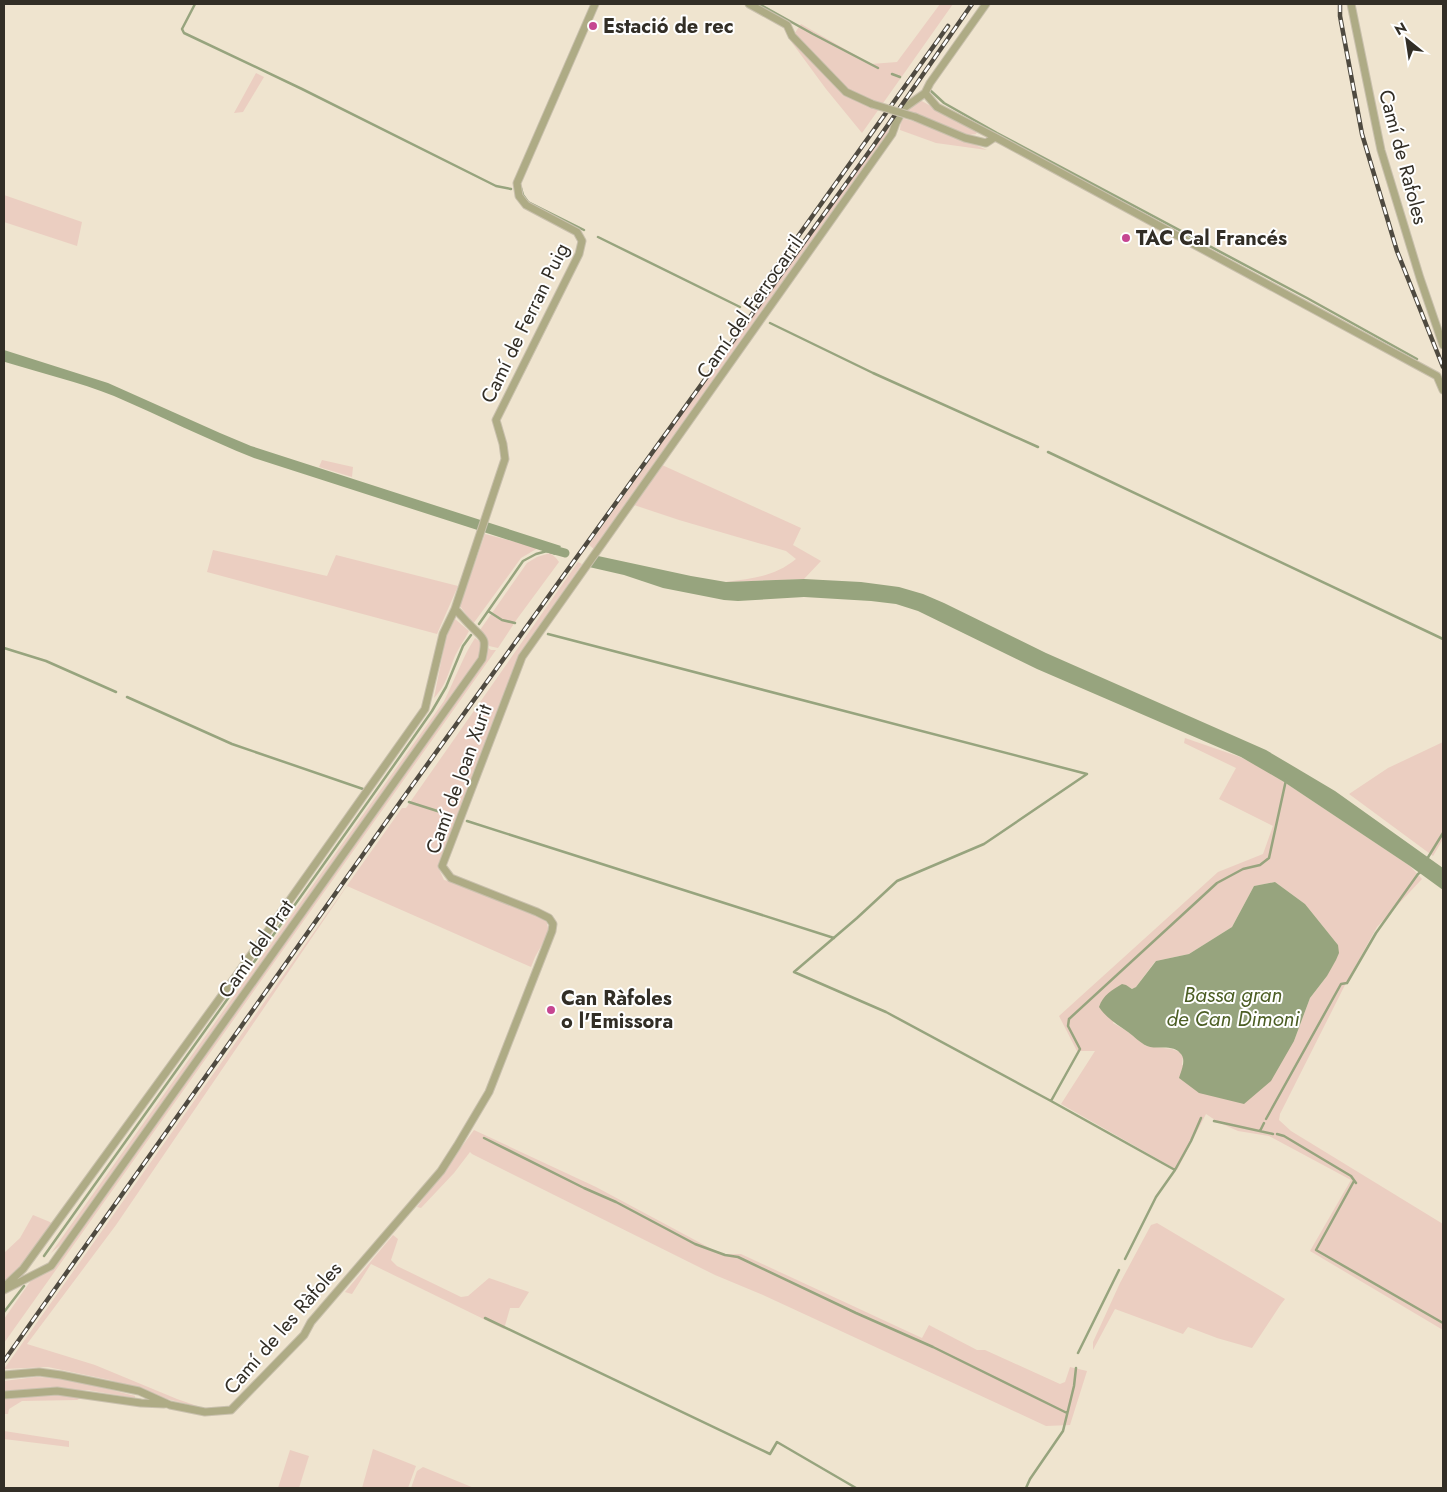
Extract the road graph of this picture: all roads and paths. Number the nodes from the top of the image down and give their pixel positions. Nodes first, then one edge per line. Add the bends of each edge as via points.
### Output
1 (595, 4) edge
2 (749, 4) edge
3 (986, 4) edge
4 (1351, 4) edge
5 (925, 93) junction
6 (995, 137) junction
7 (1443, 345) edge
8 (1443, 390) edge
9 (602, 544) joint
10 (455, 608) junction
11 (489, 1092) joint
12 (4, 1289) edge
13 (4, 1375) edge
14 (4, 1395) edge
15 (170, 1405) junction

1 - 10 street, Camí de Ferran Puig via 517,183 519,196 526,205 577,232 582,241 496,420 505,459
2 - 6 street, bridge via 787,25 792,36 846,92 966,138 986,144
3 - 5 street, Camí del Ferrocarril
4 - 7 street, Camí de Rafoles via 1381,150
5 - 6 street via 937,107
5 - 9 street, Camí del Ferrocarril via 904,108 892,134
6 - 8 street via 1437,376
9 - 11 street, Camí de Joan Xurit via 522,657 442,866 451,878 537,912 553,924
10 - 12 street, Camí de Ferran Puig via 443,634 425,709 118,1139 23,1269
10 - 12 street, Camí del Prat via 482,635 485,646 482,660 51,1266
11 - 15 street, Camí de les Ràfoles via 441,1171 311,1322 304,1335 232,1410 205,1412
13 - 15 street, Camí de les Ràfoles via 39,1372 61,1375 139,1391
14 - 15 street via 57,1391

